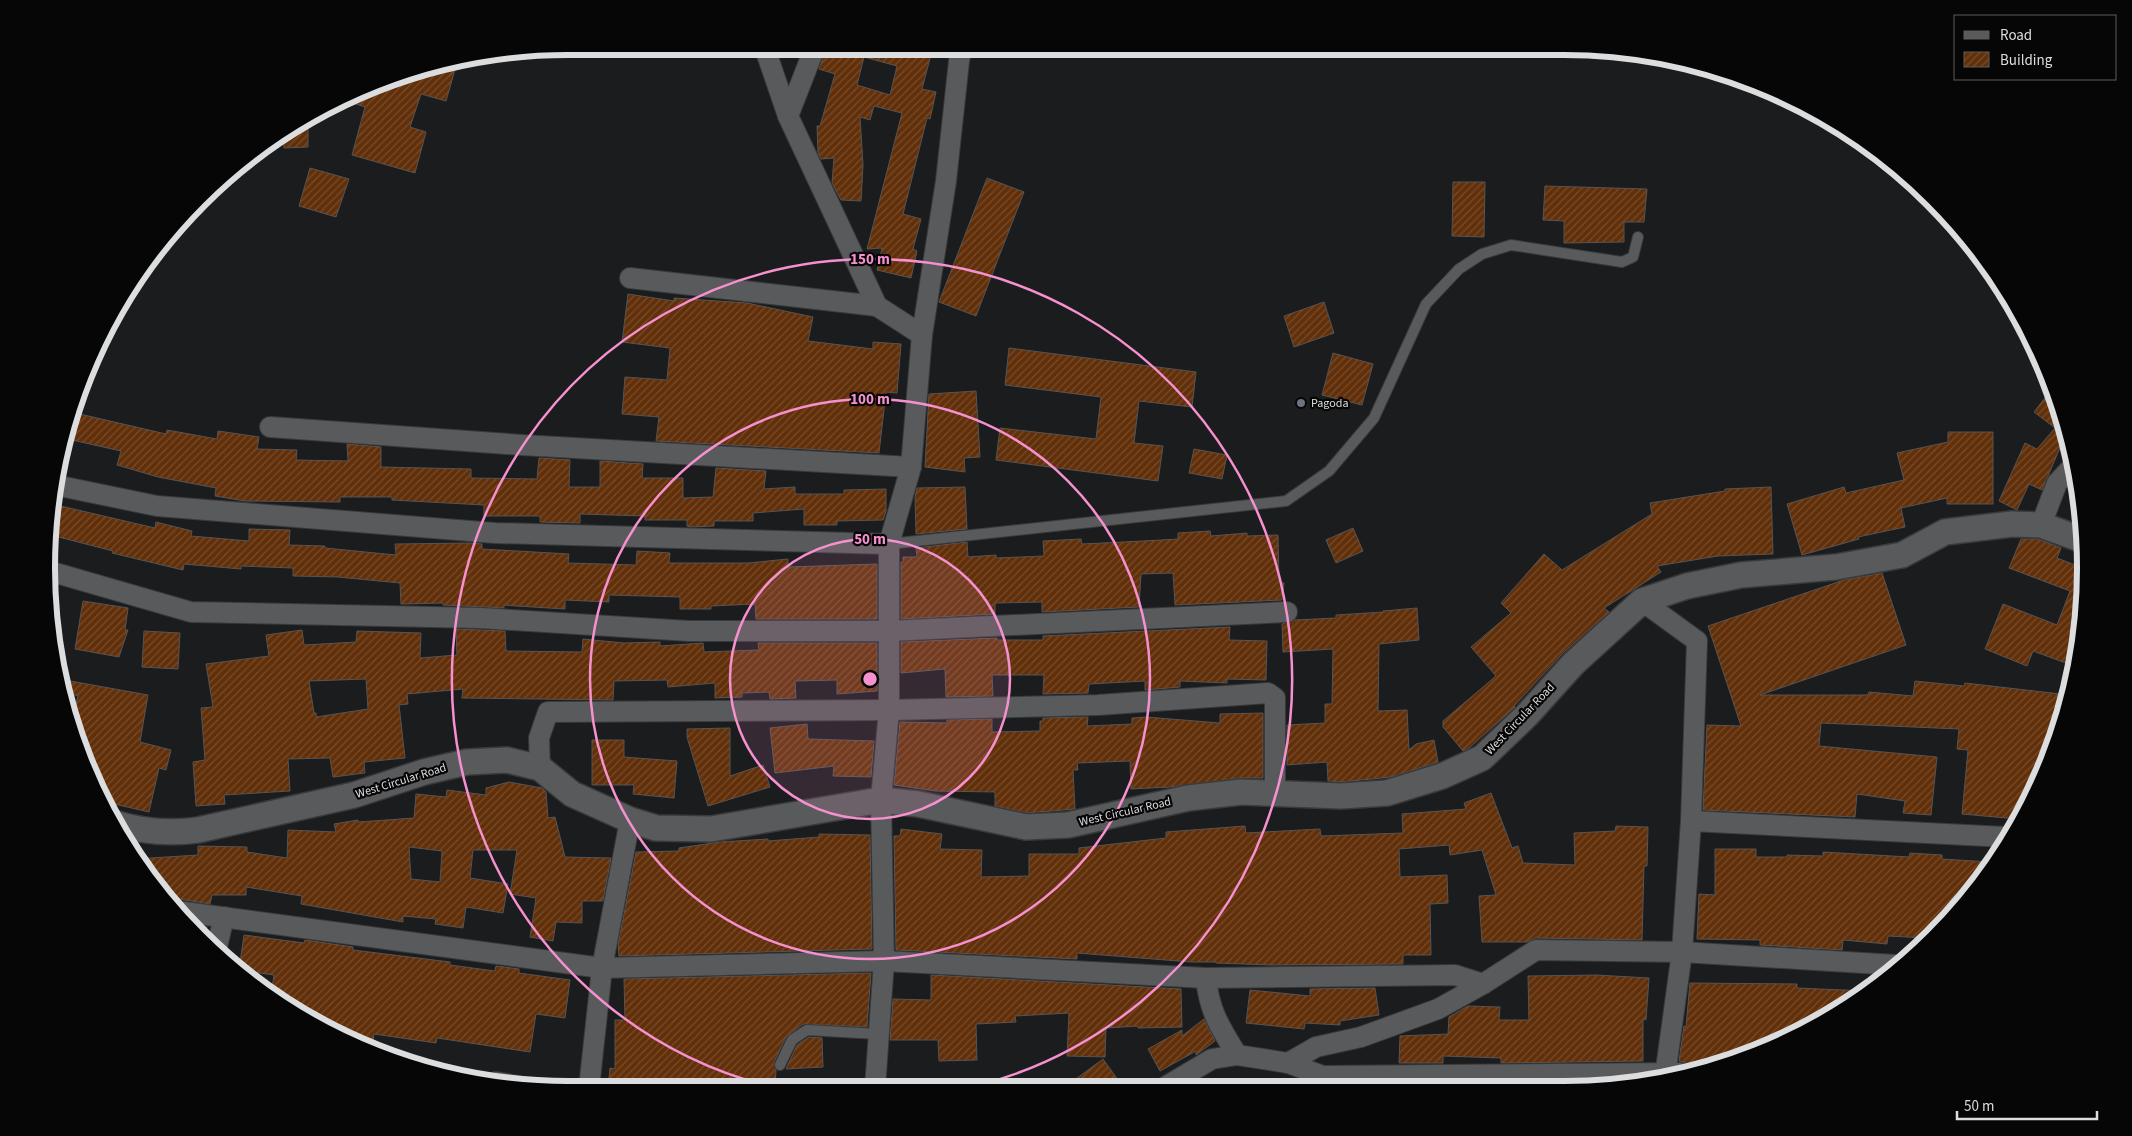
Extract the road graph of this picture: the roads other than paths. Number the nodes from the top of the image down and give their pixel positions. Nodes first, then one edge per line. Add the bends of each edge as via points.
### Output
1 (767, 55) edge
2 (812, 55) edge
3 (960, 55) edge
4 (788, 116) junction
5 (1638, 237) dead end
6 (630, 278) dead end
7 (876, 306) junction
8 (922, 335) junction
9 (270, 426) dead end
10 (911, 467) junction
11 (2068, 472) edge
12 (62, 486) edge
13 (2041, 525) junction
14 (2076, 538) edge
15 (889, 544) junction
16 (55, 573) edge
17 (1642, 601) junction
18 (1287, 612) dead end
19 (889, 631) junction
20 (889, 710) junction
21 (540, 768) junction
22 (1275, 794) junction
23 (881, 800) junction
24 (630, 820) junction
25 (1691, 820) junction
26 (125, 826) edge
27 (2001, 837) edge
28 (187, 911) edge
29 (224, 917) junction
30 (218, 943) edge
31 (1682, 952) junction
32 (884, 961) junction
33 (1889, 965) edge
34 (602, 968) junction
35 (1206, 978) junction
36 (1483, 984) junction
37 (878, 1034) junction
38 (1237, 1055) junction
39 (1288, 1063) junction
40 (780, 1065) dead end
41 (1670, 1070) edge
42 (1647, 1074) edge
43 (591, 1081) edge
44 (875, 1081) edge
45 (1175, 1081) edge

1 - 4 street
2 - 4 street
3 - 8 street via 946,182
4 - 7 street
5 - 15 lane via 1633,258 1622,262 1511,245 1482,254 1459,270 1426,304 1374,418 1329,471 1286,501
6 - 7 street
7 - 8 street
8 - 10 street
9 - 10 street via 522,445
10 - 15 street
11 - 13 street via 2057,483
12 - 15 street via 157,506 495,533
13 - 14 street, West Circular Road
13 - 17 street, West Circular Road via 2012,524 1945,532 1902,555 1836,567 1741,575 1687,586
15 - 19 street
16 - 19 street via 190,612 480,618 689,631
17 - 22 street, West Circular Road via 1573,664 1482,758 1442,776 1387,793 1341,796
17 - 25 street via 1697,641
18 - 19 street
19 - 20 street
20 - 21 street via 548,712 539,738
20 - 22 street via 1098,705 1268,693 1274,698
20 - 23 street
21 - 24 street, West Circular Road via 572,794
21 - 26 street, West Circular Road via 506,760 467,762 354,795 198,830 150,832
22 - 23 street, West Circular Road via 1241,792 1188,798 1068,825 1026,827 918,804
23 - 24 street, West Circular Road via 711,829 656,828
23 - 32 street
24 - 34 street
25 - 27 street
25 - 31 street
28 - 29 street
29 - 30 street
29 - 34 street
31 - 33 street
31 - 36 street via 1536,950
31 - 41 street
32 - 34 street
32 - 35 street
32 - 37 street
34 - 43 street
35 - 36 street via 1455,975
35 - 38 street via 1208,999
36 - 39 street via 1438,1009 1361,1037 1316,1047
37 - 40 lane via 807,1030 792,1040
37 - 44 street
38 - 39 street
38 - 45 street via 1212,1059
39 - 42 street via 1323,1076

